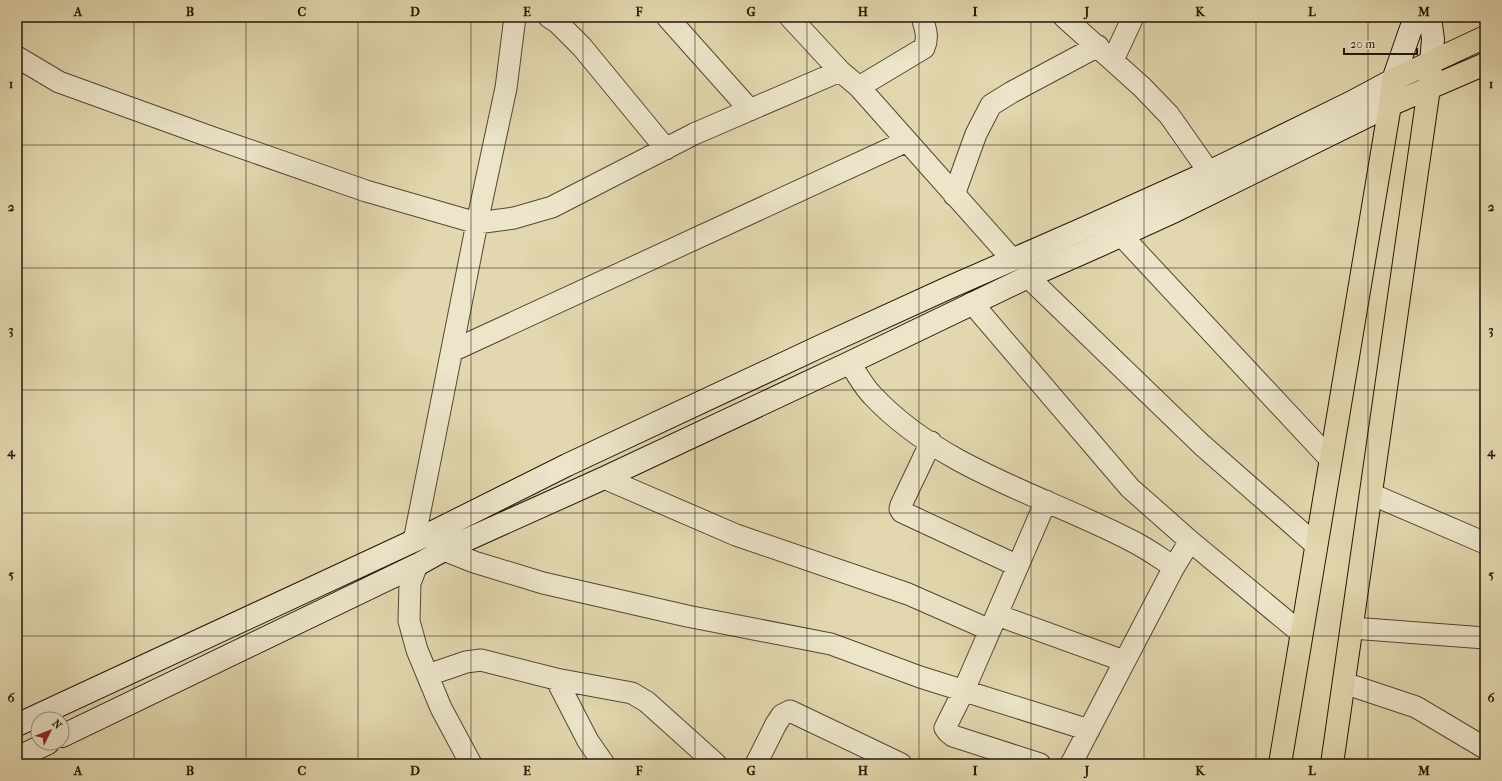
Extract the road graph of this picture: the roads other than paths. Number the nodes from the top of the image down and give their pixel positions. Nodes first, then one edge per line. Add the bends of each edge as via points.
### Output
1 (515, 17) edge
2 (549, 17) edge
3 (667, 17) edge
4 (790, 17) edge
5 (922, 17) edge
6 (1064, 17) edge
7 (1133, 17) edge
8 (1415, 17) edge
9 (1430, 17) edge
10 (1485, 37) edge
11 (1106, 53) junction
12 (17, 57) edge
13 (1431, 63) junction
14 (1485, 64) edge
15 (840, 71) junction
16 (1393, 80) junction
17 (859, 87) junction
18 (1429, 88) junction
19 (1390, 105) junction
20 (750, 110) junction
21 (907, 141) junction
22 (666, 149) junction
23 (1209, 172) junction
24 (954, 195) junction
25 (477, 223) junction
26 (1121, 235) junction
27 (1012, 260) junction
28 (1028, 277) junction
29 (972, 303) junction
30 (452, 351) junction
31 (849, 363) junction
32 (931, 442) junction
33 (1330, 459) junction
34 (604, 478) junction
35 (1371, 494) junction
36 (1046, 501) junction
37 (414, 541) junction
38 (1190, 541) junction
39 (1485, 543) edge
40 (1316, 545) junction
41 (444, 550) junction
42 (417, 565) junction
43 (1018, 566) junction
44 (1174, 567) junction
45 (994, 623) junction
46 (1352, 628) junction
47 (1301, 633) junction
48 (1485, 638) edge
49 (1124, 661) junction
50 (428, 675) junction
51 (556, 679) junction
52 (1344, 683) junction
53 (964, 690) junction
54 (17, 725) edge
55 (1089, 730) junction
56 (70, 732) edge
57 (1485, 748) edge
58 (32, 751) edge
59 (17, 759) edge
60 (21, 764) edge
61 (471, 764) edge
62 (604, 764) edge
63 (716, 764) edge
64 (756, 764) edge
65 (901, 764) edge
66 (1040, 764) edge
67 (1071, 764) edge
68 (1280, 764) edge
69 (1332, 764) edge

1 - 25 street via 506,88
2 - 22 street via 582,47
3 - 20 street
4 - 15 street
5 - 17 street via 927,35 924,48
6 - 11 street
7 - 11 street
8 - 16 main road
9 - 13 main road via 1433,39
10 - 13 main road
11 - 23 street via 1169,116
11 - 24 street via 1012,92 992,105 976,134
12 - 25 street via 59,82 211,137 366,192
13 - 16 main road
13 - 18 main road
14 - 18 main road
15 - 17 street
15 - 20 street
16 - 19 main road
16 - 23 main road
17 - 21 street
18 - 19 main road
18 - 35 main road
19 - 26 main road
19 - 33 main road
20 - 22 street
21 - 24 street
21 - 30 street
22 - 25 street via 552,207 514,218
23 - 27 main road
24 - 27 street
25 - 30 street
26 - 28 main road
26 - 33 street
27 - 37 main road via 927,297 575,462
28 - 29 main road
28 - 40 street via 1202,445
29 - 31 main road
29 - 38 street via 1130,488
30 - 37 street
31 - 32 street via 871,394 902,423
31 - 34 main road
32 - 36 street via 965,464
32 - 43 street via 901,505 902,512
33 - 40 main road
34 - 41 main road
34 - 45 street via 736,535
35 - 39 street
35 - 46 main road
36 - 43 street
36 - 44 street via 1132,540
37 - 54 main road
38 - 44 street
38 - 47 street
40 - 47 main road
41 - 42 main road
41 - 53 street via 543,583 687,616 831,644 920,677
42 - 50 street via 410,583 409,620 417,650
42 - 56 main road
43 - 45 street
44 - 49 street
45 - 49 street
45 - 53 street
46 - 48 street
46 - 52 main road
47 - 68 main road
49 - 55 street
50 - 51 street via 466,662 481,660
50 - 61 street via 441,708
51 - 62 street via 588,741
51 - 63 street via 632,693 652,706
52 - 57 street via 1416,707
52 - 69 main road
53 - 55 street
53 - 66 street via 945,728 948,732 953,736
55 - 67 street
58 - 59 main road
59 - 60 street
64 - 65 street via 776,724 782,715 790,711

